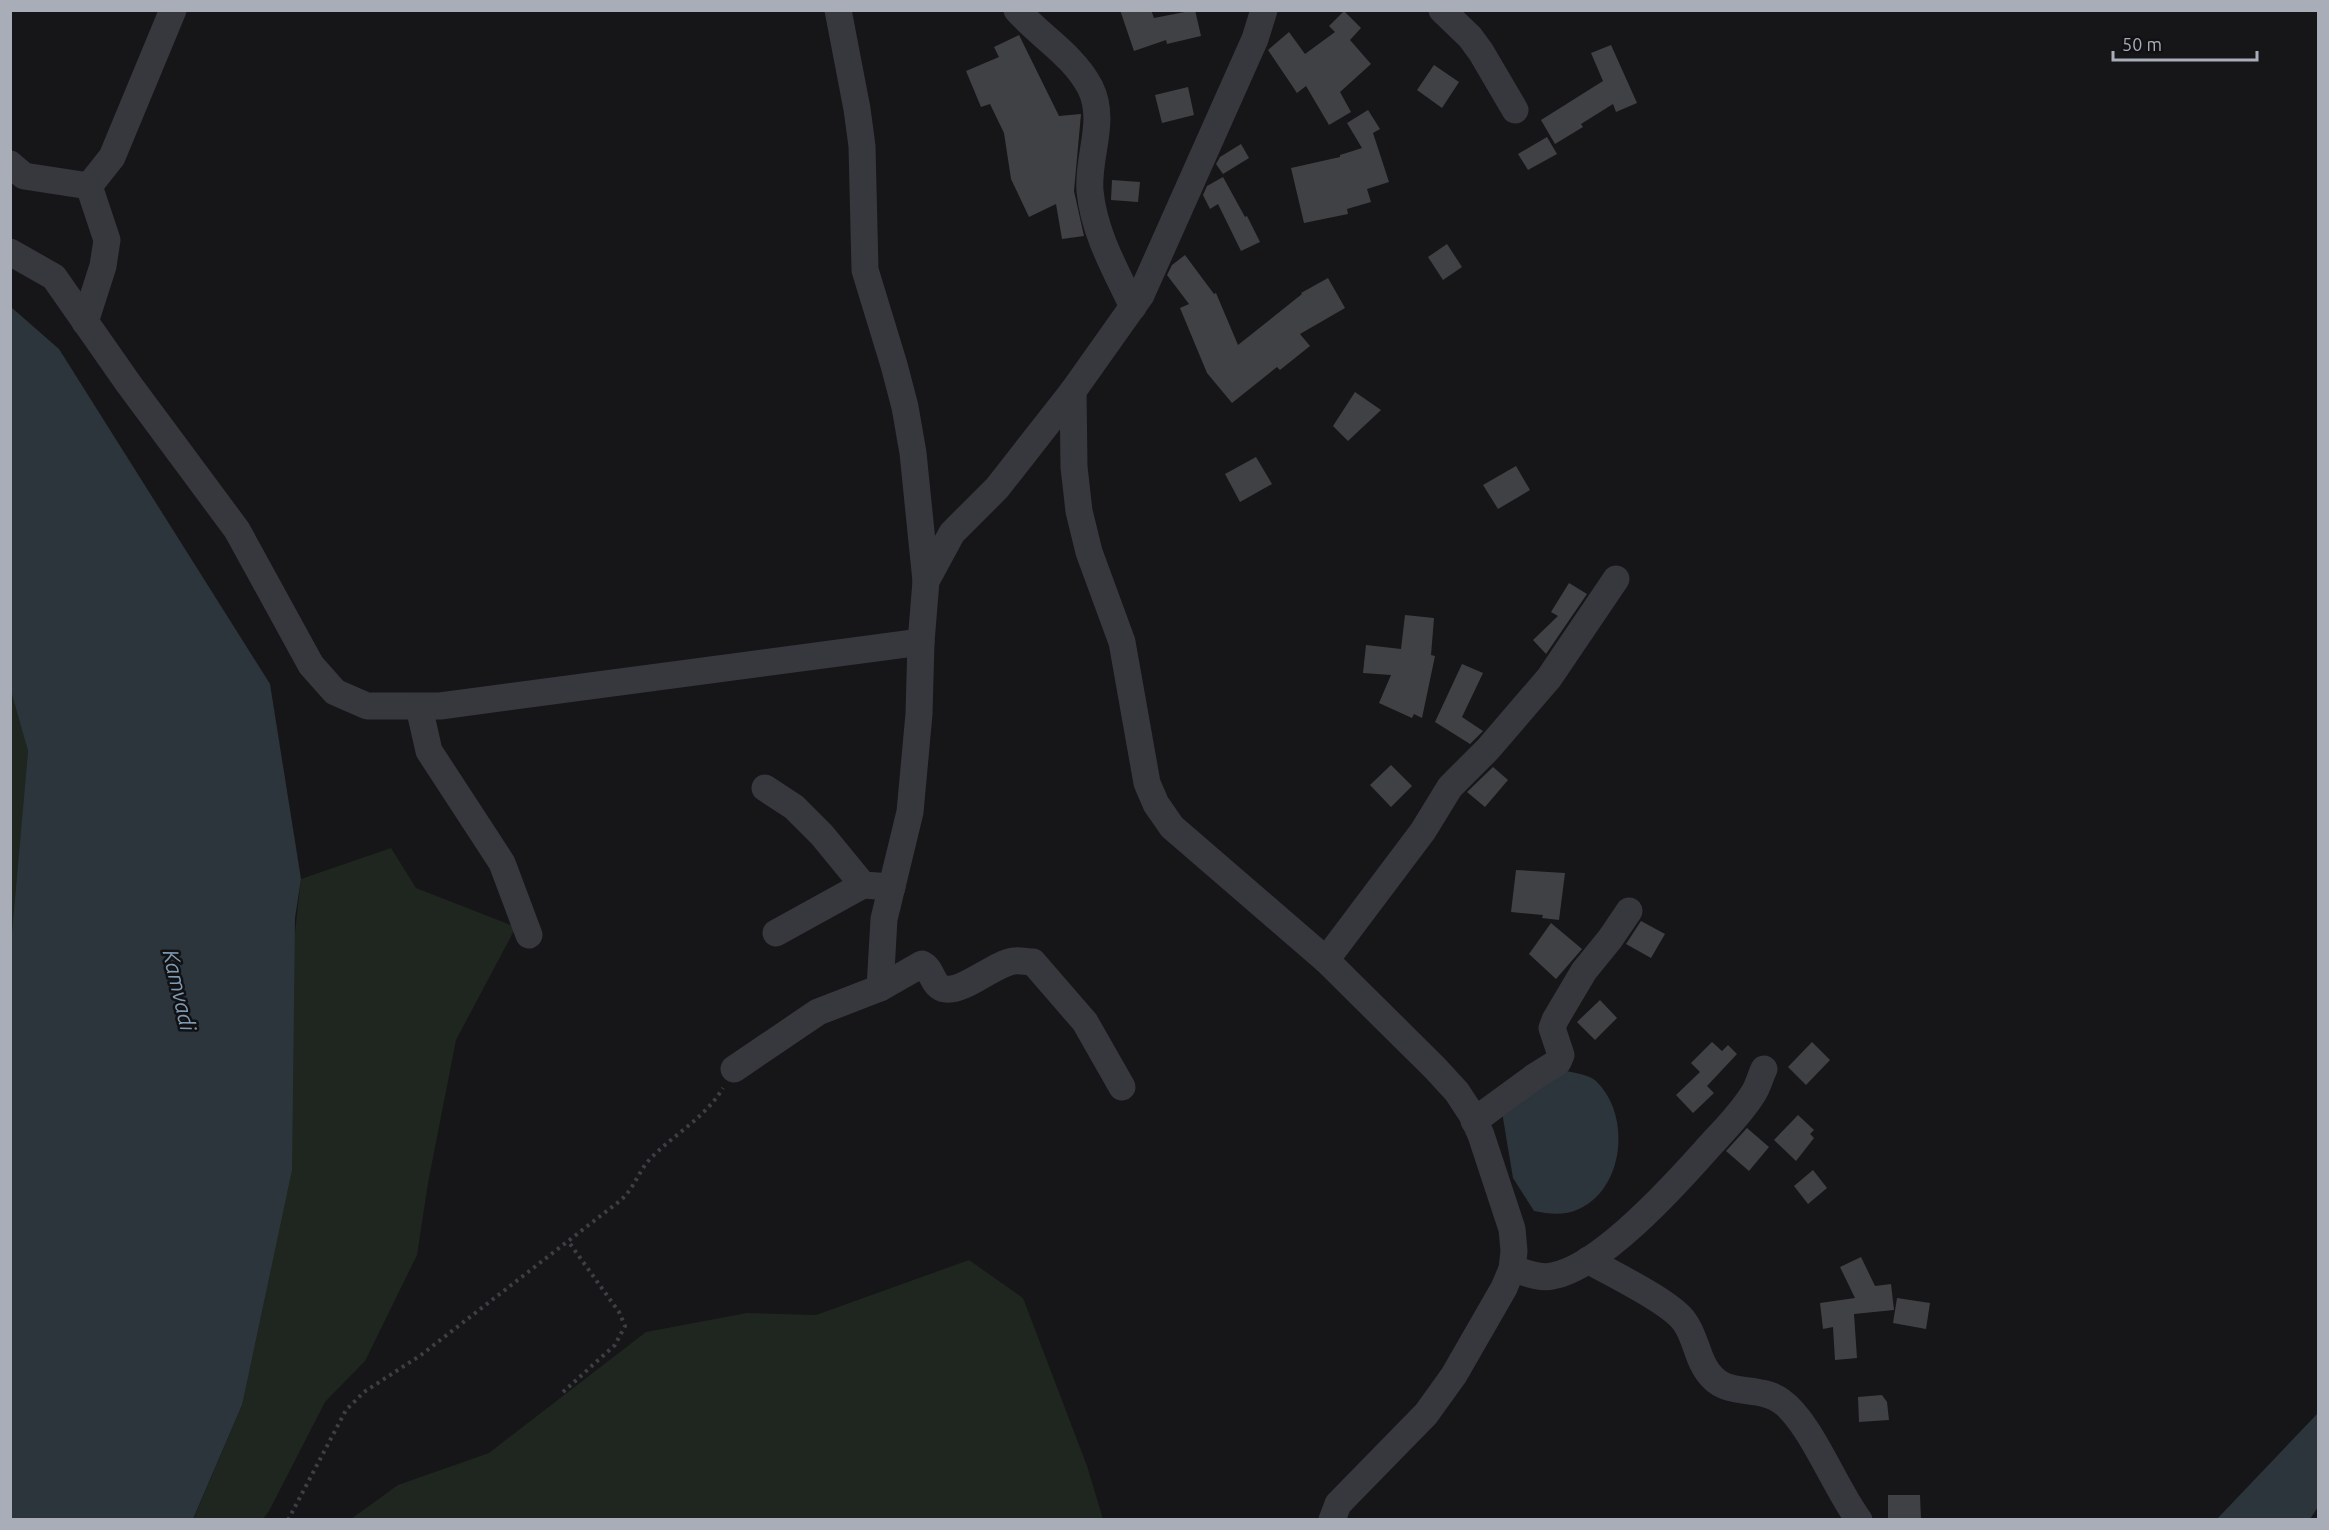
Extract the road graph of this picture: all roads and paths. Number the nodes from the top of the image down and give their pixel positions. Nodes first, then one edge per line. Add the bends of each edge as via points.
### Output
1 (173, 10) edge
2 (838, 10) edge
3 (1017, 10) edge
4 (1264, 10) edge
5 (1442, 10) edge
6 (1515, 110) dead end
7 (15, 171) edge
8 (89, 186) junction
9 (10, 252) edge
10 (1133, 307) junction
11 (85, 322) junction
12 (1073, 391) junction
13 (1616, 579) dead end
14 (926, 581) junction
15 (921, 642) junction
16 (419, 707) junction
17 (765, 788) dead end
18 (863, 885) junction
19 (892, 887) junction
20 (1629, 911) dead end
21 (777, 933) dead end
22 (529, 935) dead end
23 (1326, 960) junction
24 (880, 988) junction
25 (1764, 1069) dead end
26 (734, 1070) joint
27 (1122, 1087) dead end
28 (1474, 1121) junction
29 (568, 1241) junction
30 (1588, 1260) junction
31 (1512, 1269) junction
32 (563, 1392) dead end
33 (288, 1520) edge
34 (1332, 1520) edge
35 (1859, 1520) edge

1 - 8 street via 112,157
2 - 14 street via 862,146 865,270 904,407 913,453
3 - 10 street via 1079,69 1091,89 1098,128 1090,187 1092,208 1097,230
4 - 10 street via 1195,176
5 - 6 street via 1481,52
7 - 8 street
8 - 11 street via 106,240 103,266
9 - 11 street via 54,278
10 - 12 street
11 - 16 street via 237,530 311,665 335,692 366,706
12 - 14 street via 998,488 952,533
12 - 23 street via 1079,511 1089,552 1122,642 1147,783 1156,804 1187,842
13 - 23 street via 1549,678 1450,787 1423,831
14 - 15 street
15 - 16 street
15 - 19 street via 910,812
16 - 22 street via 429,751 506,872
17 - 18 street via 794,807
18 - 19 street
18 - 21 street
19 - 24 street via 884,919
20 - 28 street via 1584,970 1555,1020 1552,1028 1561,1055 1558,1062
23 - 28 street via 1436,1068 1457,1092
24 - 26 street via 818,1012
24 - 27 street via 922,963 945,990 1013,961 1033,962 1085,1022
25 - 30 street via 1755,1092 1740,1113 1666,1195
26 - 29 path via 714,1103 651,1158 633,1189
28 - 31 street via 1512,1229
29 - 32 path via 625,1326 615,1345
29 - 33 path via 421,1355 358,1398 346,1410
30 - 31 street via 1551,1277
30 - 35 street via 1676,1312 1694,1337 1704,1367 1713,1379 1723,1385 1767,1393 1782,1401 1812,1440
31 - 34 street via 1440,1395 1338,1504

